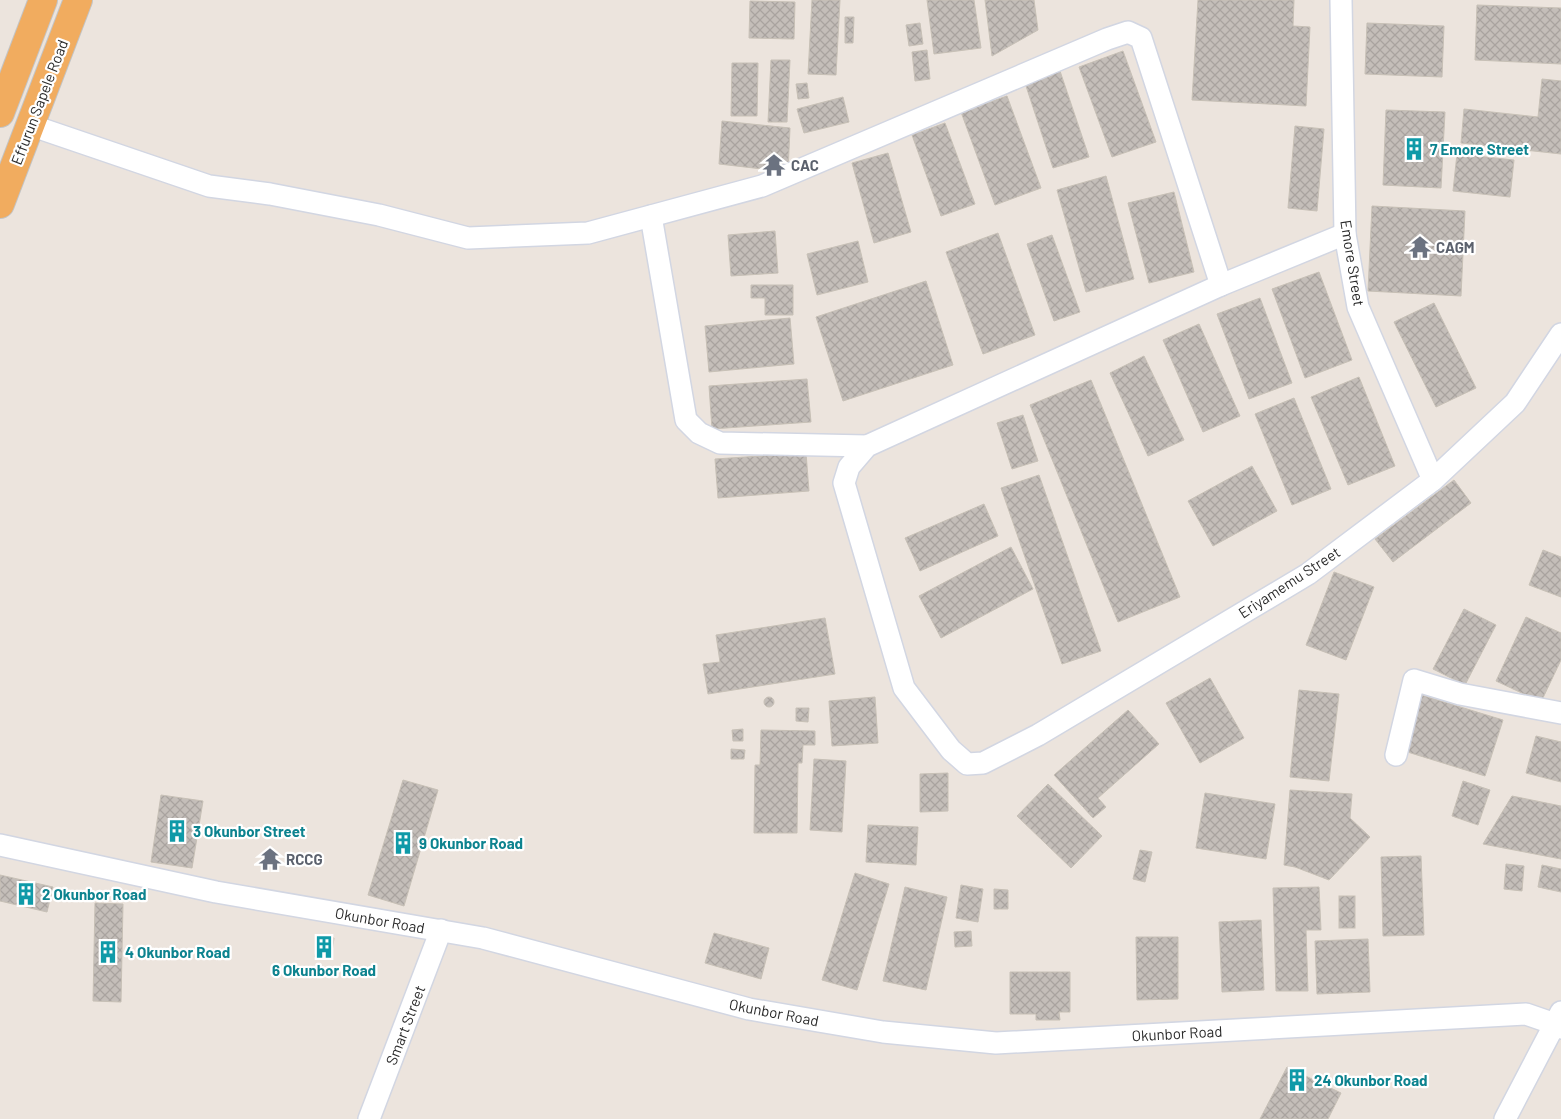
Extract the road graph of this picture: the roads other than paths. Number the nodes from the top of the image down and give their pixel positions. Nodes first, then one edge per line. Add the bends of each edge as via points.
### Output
1 (43, 0) edge
2 (78, 0) edge
3 (1341, 0) edge
4 (0, 113) edge
5 (30, 125) junction
6 (0, 204) edge
7 (651, 216) junction
8 (1345, 234) junction
9 (1221, 285) junction
10 (1561, 334) edge
11 (867, 446) junction
12 (1433, 480) junction
13 (1561, 713) edge
14 (1396, 755) dead end
15 (0, 845) edge
16 (441, 930) junction
17 (1559, 1021) edge
18 (369, 1119) edge
19 (1505, 1119) edge

1 - 4 highway
2 - 5 highway, Effurun Sapele Road
3 - 8 street, Emore Street
5 - 6 highway, Effurun Sapele Road
5 - 7 street via 209,186 379,215 468,238 588,232
7 - 9 street via 762,186 1128,32 1141,38
7 - 11 street via 686,420 699,433 720,442
8 - 9 street
8 - 12 street, Emore Street via 1358,307
9 - 11 street
10 - 12 street, Eriyamemu Street via 1515,403
11 - 12 street, Eriyamemu Street via 849,467 844,483 904,688 951,750 967,764 983,763 1038,735 1308,574
13 - 14 street via 1460,694 1414,680
15 - 16 street, Okunbor Road via 216,892
16 - 17 street, Okunbor Road via 483,938 750,1009 883,1032 996,1043 1526,1014
16 - 18 street, Smart Street
17 - 19 street

